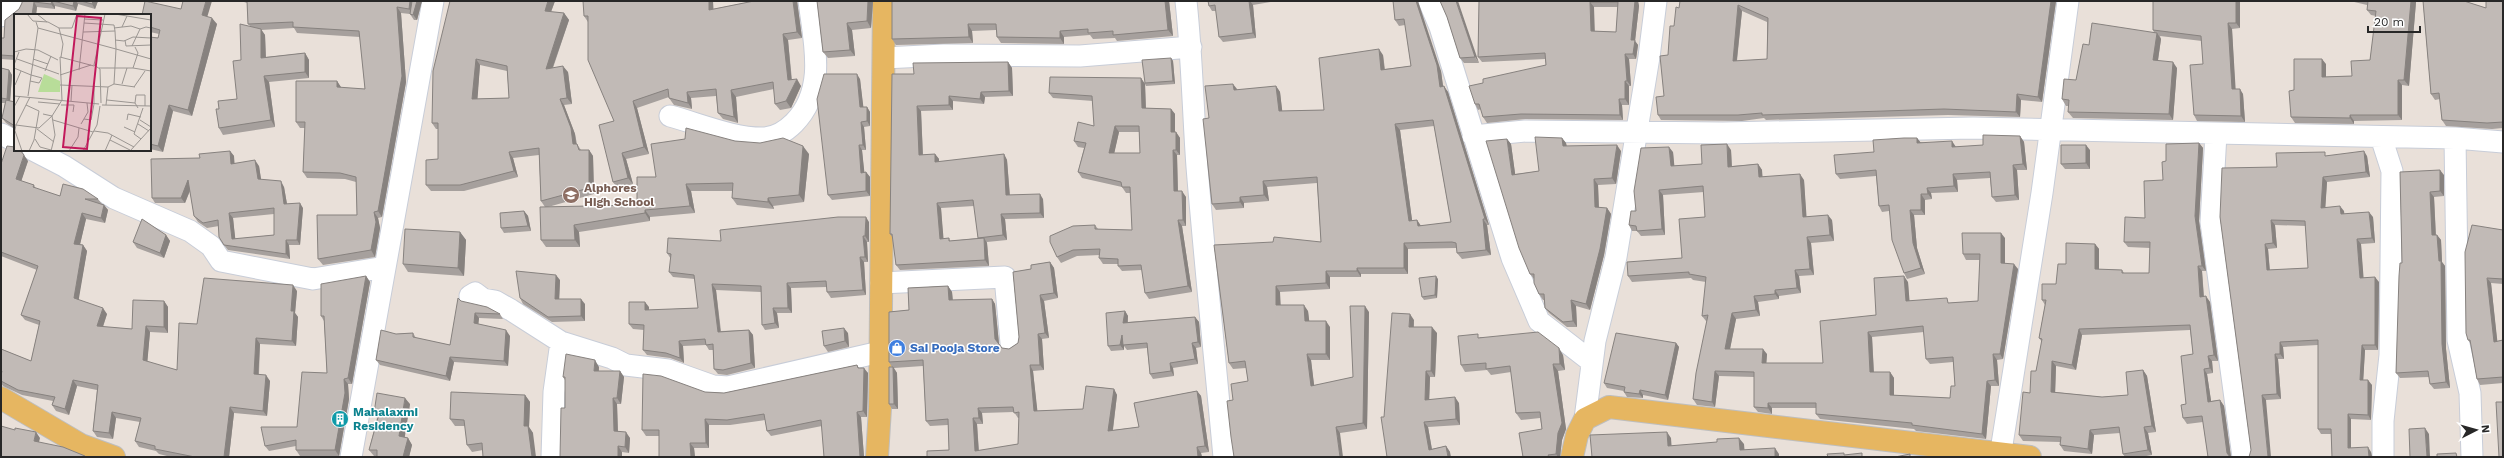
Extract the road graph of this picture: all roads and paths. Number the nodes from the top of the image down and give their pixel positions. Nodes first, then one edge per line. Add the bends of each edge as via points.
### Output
1 (15, 1) edge
2 (433, 1) edge
3 (809, 1) edge
4 (884, 1) edge
5 (1186, 1) edge
6 (1429, 1) edge
7 (1656, 1) edge
8 (2068, 1) edge
9 (1, 16) edge
10 (1192, 47) junction
11 (884, 58) junction
12 (670, 116) dead end
13 (2049, 131) junction
14 (1637, 132) junction
15 (1, 134) edge
16 (2216, 134) junction
17 (1473, 136) junction
18 (2381, 137) junction
19 (2455, 138) junction
20 (14, 140) edge
21 (2503, 142) edge
22 (35, 151) edge
23 (385, 267) junction
24 (881, 283) junction
25 (470, 296) dead end
26 (561, 342) junction
27 (1011, 343) dead end
28 (880, 352) junction
29 (1592, 362) junction
30 (1, 398) edge
31 (1585, 419) junction
32 (2000, 455) edge
33 (1219, 456) edge
34 (114, 457) edge
35 (351, 457) edge
36 (552, 457) edge
37 (877, 457) edge
38 (1572, 457) edge
39 (2030, 457) edge
40 (2244, 457) edge
41 (2384, 457) edge
42 (2472, 457) edge

1 - 9 street
2 - 23 street
3 - 12 street via 816,52 815,88 805,112 786,132 766,138 738,135
4 - 11 main road
5 - 10 street
6 - 17 street via 1440,27
7 - 14 street
8 - 13 street
10 - 11 street via 1080,56 944,55
10 - 33 street via 1192,102
11 - 24 main road
13 - 14 street via 1973,128 1723,134
13 - 16 street
13 - 32 street
14 - 17 street via 1525,131
14 - 29 street via 1616,257
15 - 20 street
16 - 18 street
16 - 40 street via 2211,222
17 - 29 street via 1512,258 1539,321
18 - 19 street
18 - 41 street via 2392,171 2390,355 2383,421
19 - 21 street
19 - 42 street via 2458,340 2470,393
22 - 23 street via 114,198 190,231 211,246 221,261 313,279
23 - 35 street
24 - 27 street via 1005,277
24 - 28 main road
25 - 26 street via 475,293 483,299 496,301
26 - 28 street via 626,365 668,370 713,386 728,387
26 - 36 street via 554,392
28 - 37 main road
29 - 31 street
30 - 34 main road via 81,444
31 - 32 main road via 1609,407
31 - 38 main road via 1577,435
32 - 39 main road

